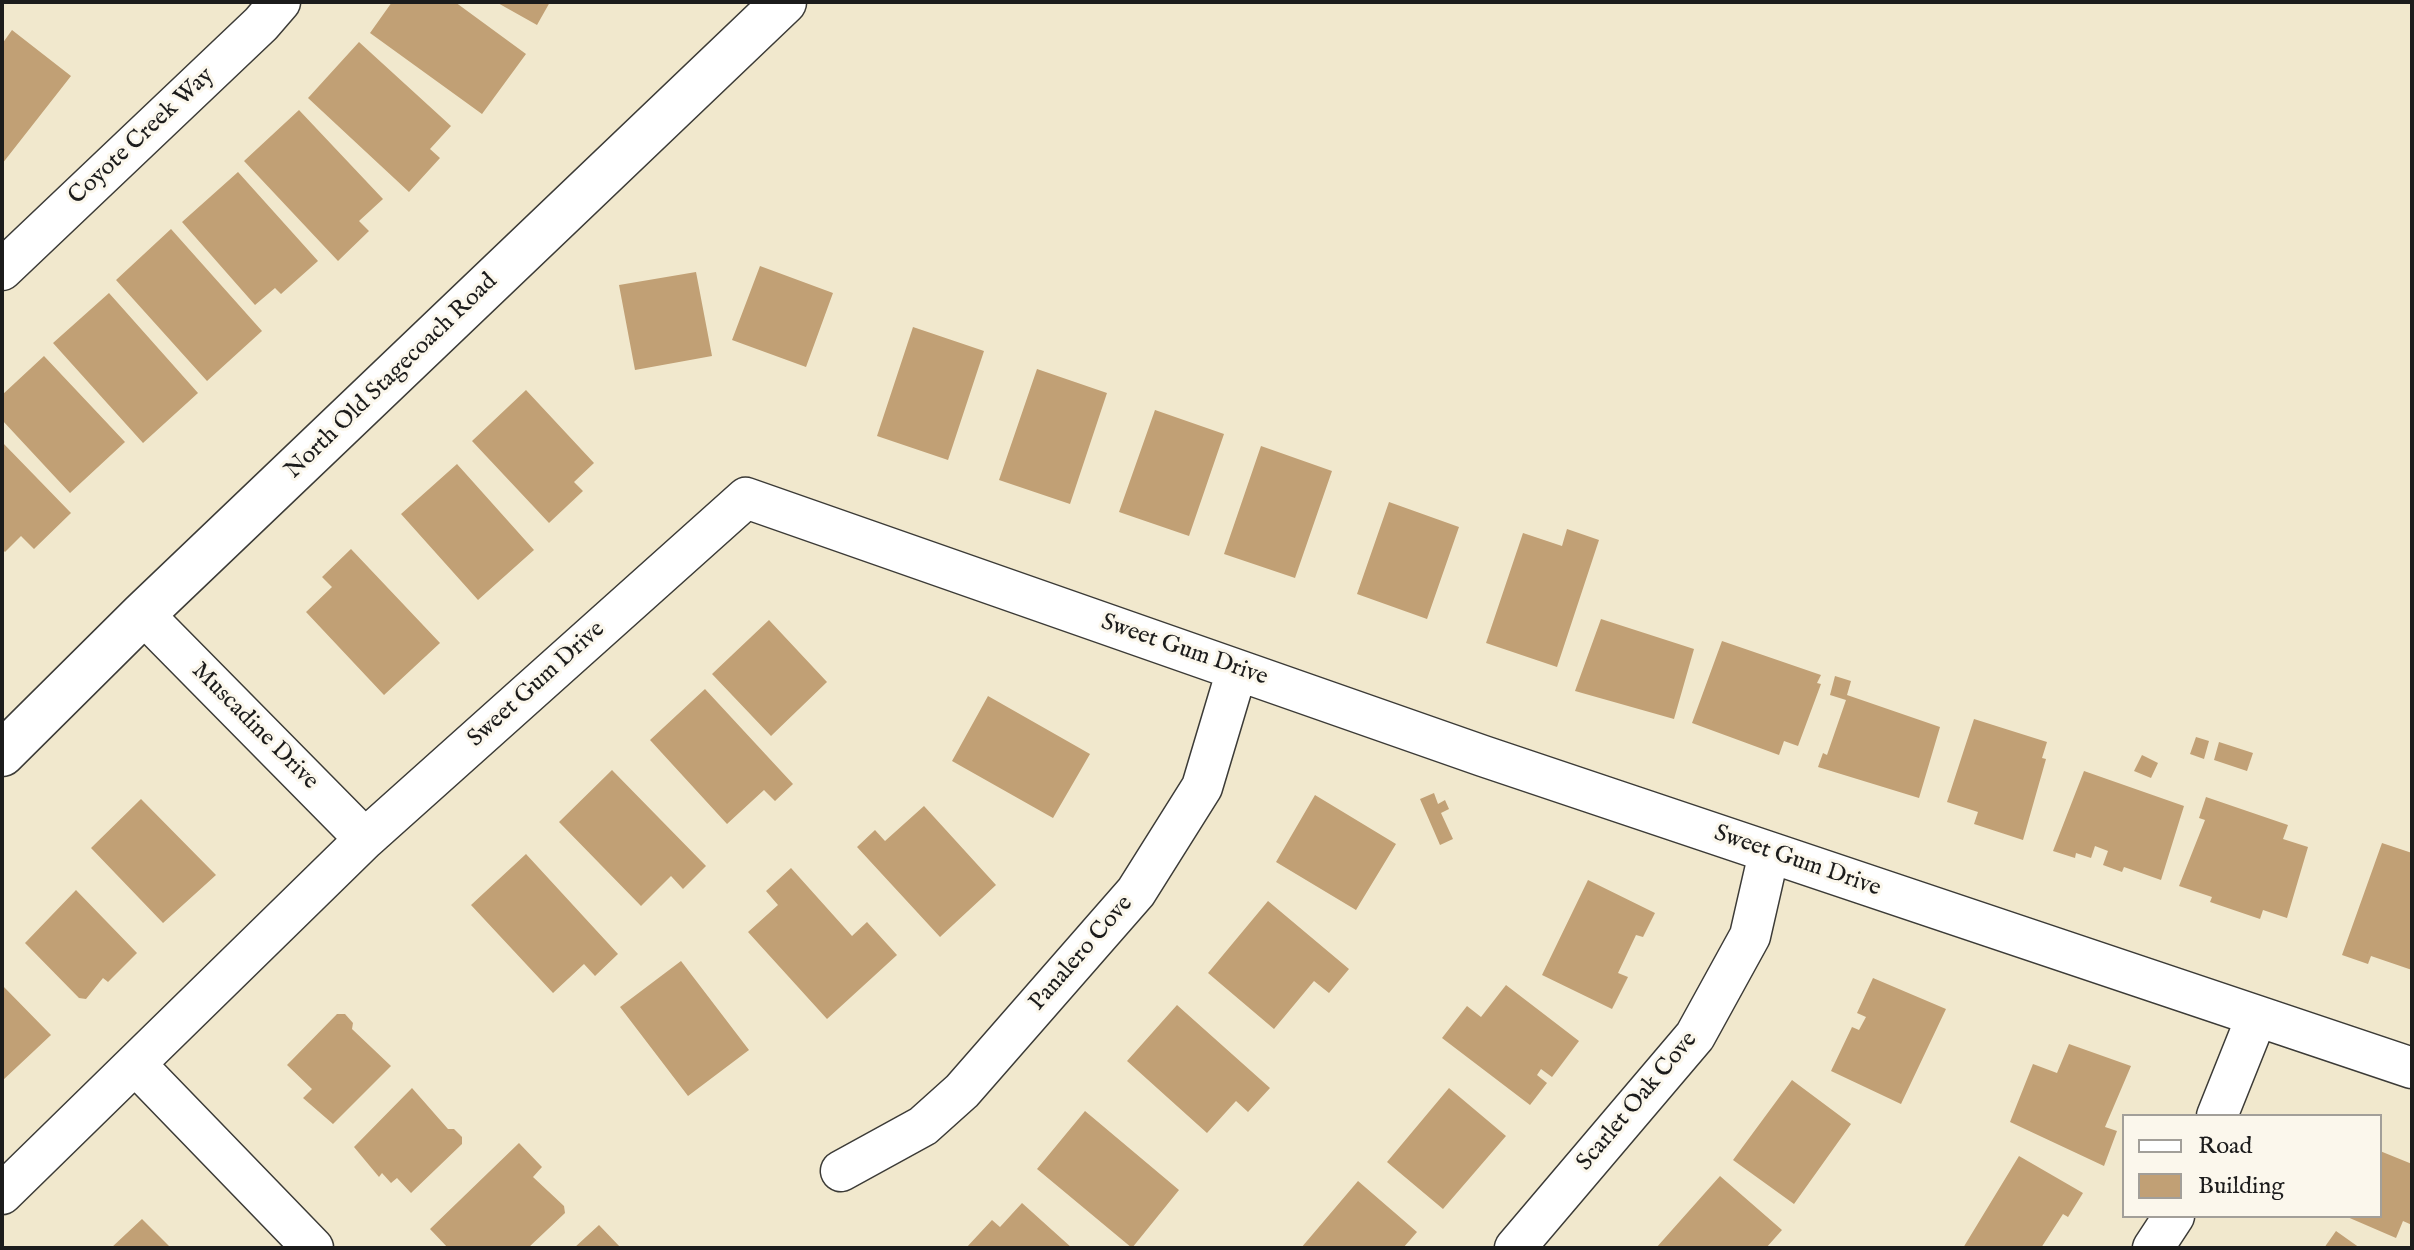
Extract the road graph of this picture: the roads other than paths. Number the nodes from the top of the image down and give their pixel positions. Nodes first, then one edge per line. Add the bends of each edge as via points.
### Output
1 (280, 2) edge
2 (784, 2) edge
3 (2, 270) edge
4 (143, 614) junction
5 (1237, 670) junction
6 (2, 754) edge
7 (365, 839) junction
8 (1769, 853) junction
9 (2257, 1016) junction
10 (135, 1064) junction
11 (2412, 1068) edge
12 (2218, 1114) edge
13 (841, 1171) dead end
14 (2, 1194) edge
15 (2173, 1218) edge
16 (313, 1248) edge
17 (1515, 1248) edge
18 (2153, 1248) edge

1 - 3 street, Coyote Creek Way
2 - 4 street, North Old Stagecoach Road
4 - 6 street, North Old Stagecoach Road
4 - 7 street, Muscadine Drive
5 - 7 street, Sweet Gum Drive via 746,498
5 - 8 street, Sweet Gum Drive
5 - 13 street, Panalero Cove via 1202,787 1136,892 962,1091 923,1126
7 - 10 street, Sweet Gum Drive
8 - 9 street, Sweet Gum Drive
8 - 17 street, Scarlet Oak Cove via 1750,936 1695,1036
9 - 11 street, Sweet Gum Drive
9 - 12 street
10 - 14 street, Sweet Gum Drive
10 - 16 street
15 - 18 street

